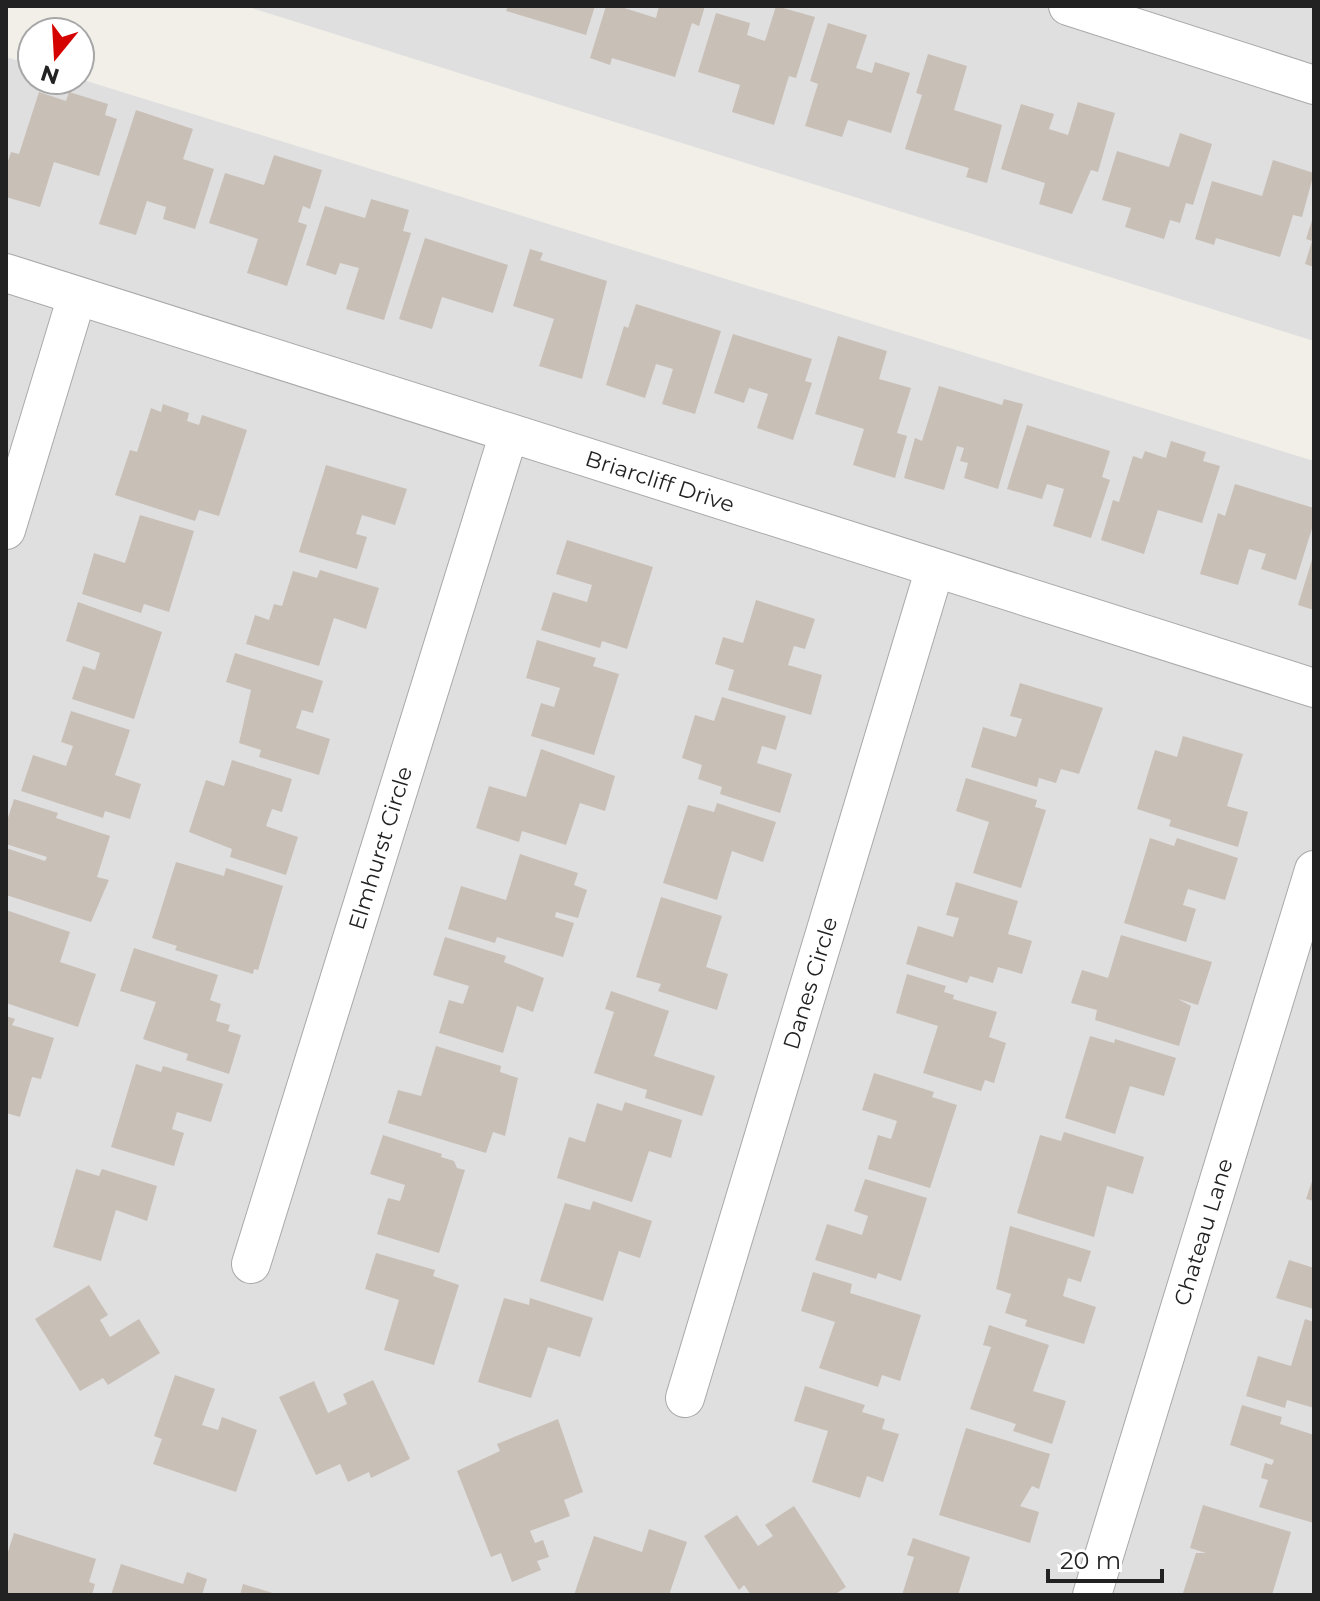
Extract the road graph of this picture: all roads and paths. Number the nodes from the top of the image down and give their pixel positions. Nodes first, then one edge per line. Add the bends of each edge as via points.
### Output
1 (1068, 6) edge
2 (1314, 85) edge
3 (6, 273) edge
4 (77, 296) junction
5 (509, 433) junction
6 (6, 530) edge
7 (935, 568) junction
8 (1314, 688) edge
9 (1314, 870) edge
10 (251, 1264) dead end
11 (685, 1398) dead end
12 (1092, 1595) edge

1 - 2 street
3 - 4 street, Briarcliff Drive
4 - 5 street, Briarcliff Drive
4 - 6 street
5 - 7 street, Briarcliff Drive
5 - 10 street, Elmhurst Circle
7 - 8 street, Briarcliff Drive
7 - 11 street, Danes Circle
9 - 12 street, Chateau Lane

